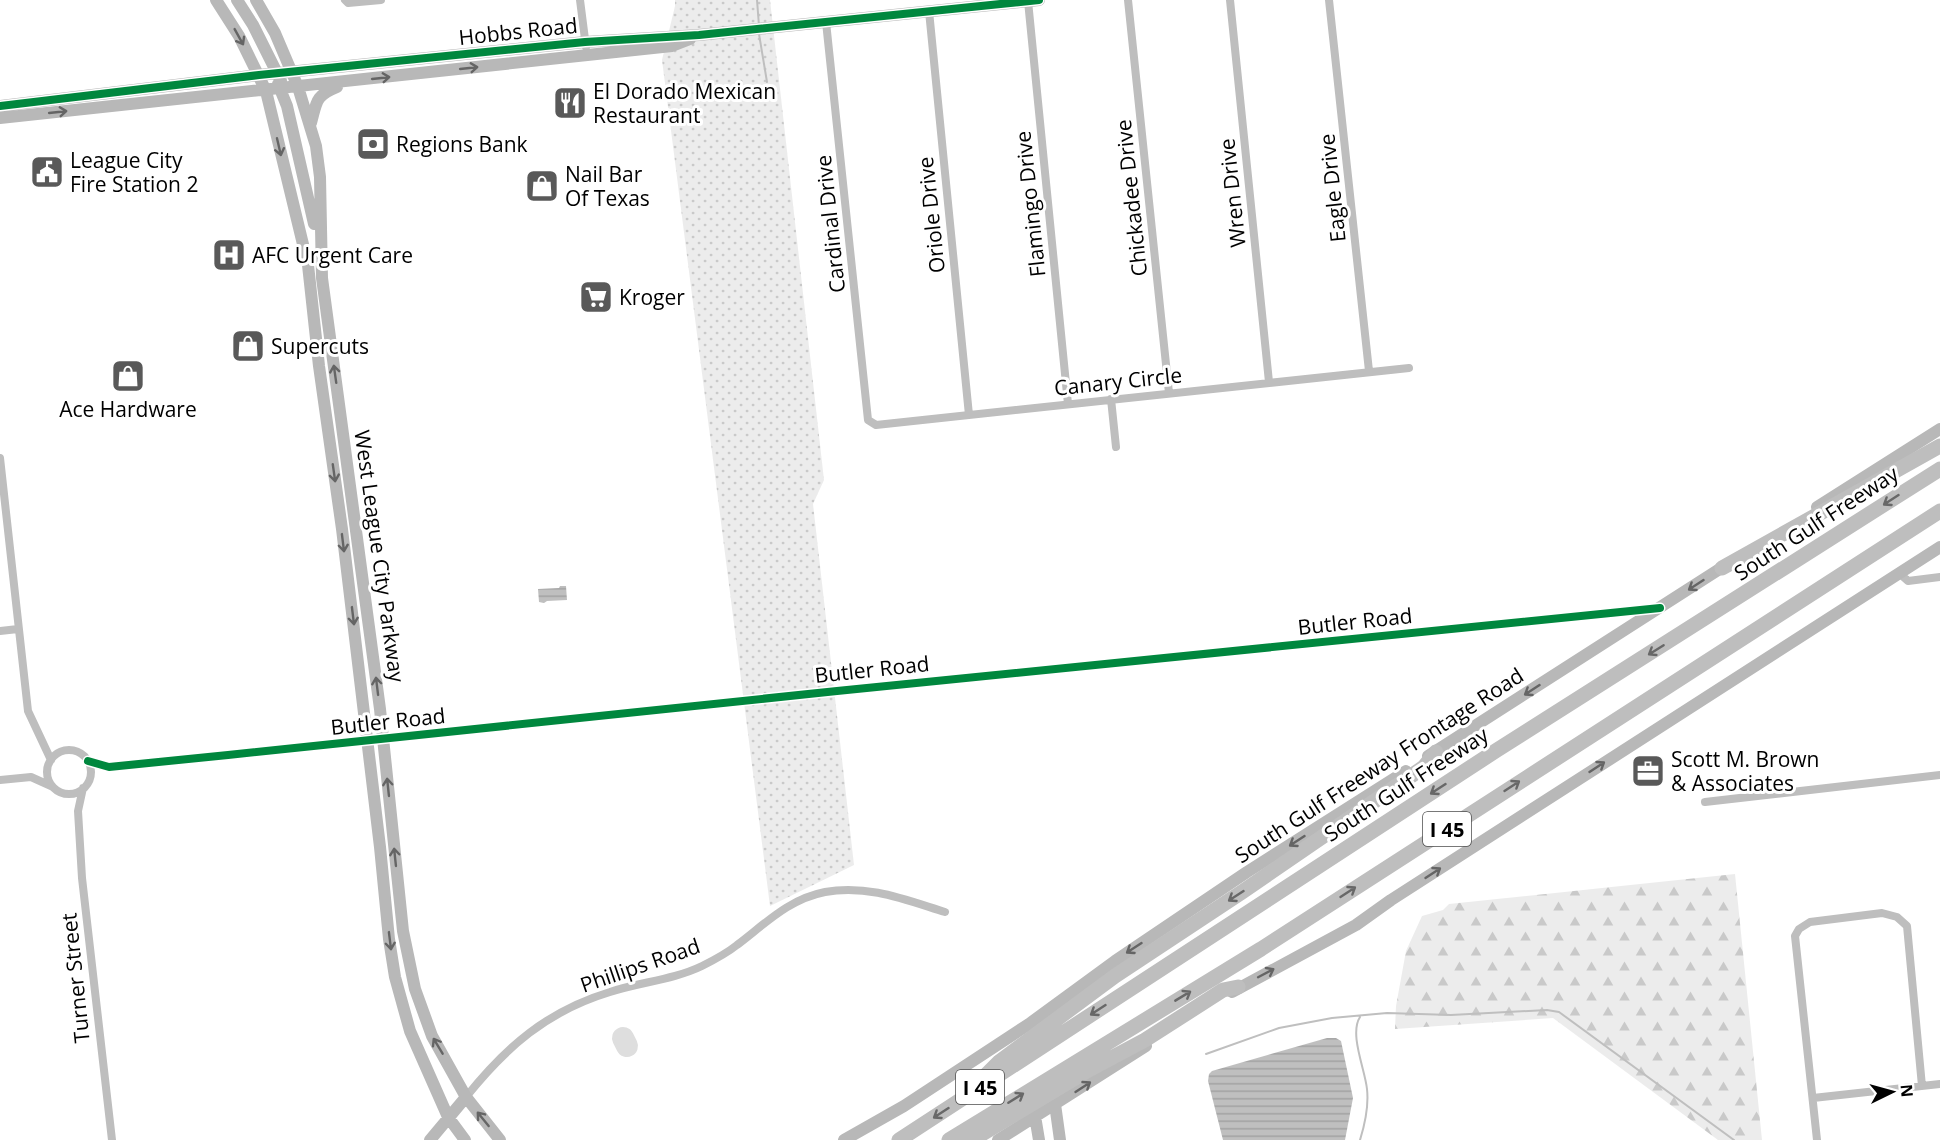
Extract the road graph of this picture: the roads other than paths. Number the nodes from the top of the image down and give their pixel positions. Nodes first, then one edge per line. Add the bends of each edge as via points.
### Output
1 (216, 0) edge
2 (237, 0) edge
3 (256, 0) edge
4 (345, 0) edge
5 (381, 0) edge
6 (580, 0) edge
7 (1128, 0) edge
8 (1230, 0) edge
9 (1329, 0) edge
10 (1034, 1) edge
11 (929, 11) junction
12 (826, 22) junction
13 (699, 35) junction
14 (585, 42) junction
15 (587, 55) junction
16 (291, 72) junction
17 (276, 74) junction
18 (259, 75) junction
19 (351, 81) junction
20 (298, 87) junction
21 (282, 89) junction
22 (266, 91) junction
23 (0, 106) edge
24 (0, 118) edge
25 (310, 127) junction
26 (322, 278) junction
27 (1409, 368) dead end
28 (1369, 371) junction
29 (1269, 382) junction
30 (1169, 393) junction
31 (1110, 399) junction
32 (1068, 404) junction
33 (969, 415) junction
34 (870, 423) joint
35 (328, 429) junction
36 (1940, 429) edge
37 (344, 432) junction
38 (1940, 446) edge
39 (1116, 447) dead end
40 (0, 458) edge
41 (1940, 469) edge
42 (1940, 511) edge
43 (1940, 547) edge
44 (362, 567) junction
45 (346, 568) junction
46 (1722, 568) junction
47 (1899, 573) junction
48 (1940, 577) edge
49 (1660, 608) junction
50 (18, 629) junction
51 (0, 631) edge
52 (383, 740) junction
53 (43, 741) junction
54 (368, 741) junction
55 (64, 750) junction
56 (1436, 752) junction
57 (88, 760) junction
58 (50, 762) junction
59 (109, 767) junction
60 (1940, 776) edge
61 (32, 777) junction
62 (0, 780) edge
63 (89, 780) junction
64 (52, 786) junction
65 (83, 788) junction
66 (65, 793) junction
67 (1705, 802) dead end
68 (78, 811) junction
69 (945, 912) dead end
70 (1238, 987) junction
71 (1940, 1084) edge
72 (1922, 1086) junction
73 (466, 1097) junction
74 (963, 1098) junction
75 (1813, 1098) junction
76 (1055, 1104) junction
77 (1035, 1116) junction
78 (448, 1117) junction
79 (112, 1140) edge
80 (429, 1140) edge
81 (465, 1140) edge
82 (500, 1140) edge
83 (844, 1140) edge
84 (899, 1140) edge
85 (951, 1140) edge
86 (998, 1140) edge
87 (1039, 1140) edge
88 (1060, 1140) edge
89 (1817, 1140) edge

1 -> 18 main road, West League City Parkway
2 - 17 main road
3 - 16 main road, West League City Parkway
4 - 5 street
6 - 14 street
7 - 30 street, Chickadee Drive
8 - 29 street, Wren Drive
9 - 28 street, Eagle Drive
10 - 11 main road, Hobbs Road
10 - 32 street, Flamingo Drive
11 - 12 main road, Hobbs Road
11 - 33 street, Oriole Drive
12 - 13 main road, Hobbs Road
12 - 34 street, Cardinal Drive
13 - 14 main road, Hobbs Road
13 - 15 main road, Hobbs Road via 672,46
14 - 15 street
14 - 16 main road, Hobbs Road
19 -> 15 main road, Hobbs Road
16 - 17 main road, Hobbs Road
16 - 20 main road, West League City Parkway
17 - 18 main road, Hobbs Road
17 - 21 main road
18 - 22 main road, West League City Parkway
18 - 23 main road, Hobbs Road
19 - 20 main road, Hobbs Road
19 - 25 main road via 317,99
20 - 21 main road, Hobbs Road
20 - 25 main road, West League City Parkway
21 - 22 main road, Hobbs Road
21 - 26 main road via 313,218
24 -> 22 main road, Hobbs Road
22 -> 35 main road, West League City Parkway via 308,265
25 - 26 main road, West League City Parkway via 320,177
37 -> 26 main road, West League City Parkway
27 - 28 street, Canary Circle
28 - 29 street, Canary Circle
29 - 30 street, Canary Circle
30 - 31 street, Canary Circle
31 - 32 street, Canary Circle
31 - 39 street
32 - 33 street, Canary Circle
33 - 34 street, Canary Circle
35 - 37 main road
35 -> 45 main road, West League City Parkway
36 - 46 main road, South Gulf Freeway Frontage Road
37 - 44 main road, West League City Parkway
38 - 46 highway
40 - 50 street
41 -> 74 highway, South Gulf Freeway / I 45 via 1497,750
85 -> 42 highway, I 45 via 1261,949
43 - 47 main road
44 - 45 main road
52 -> 44 main road, West League City Parkway
45 -> 54 main road, West League City Parkway
46 -> 49 main road, South Gulf Freeway Frontage Road
47 - 48 street via 1908,581
70 -> 47 main road via 1356,925
49 - 52 street, Butler Road
49 -> 56 main road, South Gulf Freeway Frontage Road
50 - 51 street
50 - 53 street via 28,711
52 - 54 street, Butler Road
73 -> 52 main road, West League City Parkway via 432,1036 415,990 403,932
53 - 55 street
53 - 58 street
54 - 59 street, Butler Road
54 -> 78 main road, West League City Parkway via 395,977 410,1031
55 - 57 street via 78,751
55 - 58 street
56 -> 74 highway via 1424,766 1115,976 999,1062
56 -> 83 main road, South Gulf Freeway Frontage Road via 1247,872 1019,1031
57 - 59 street, Butler Road
57 - 63 street
58 - 61 street
58 - 64 street via 47,772
59 - 63 street, Butler Road
60 - 67 street
61 - 62 street
61 - 64 street
63 - 65 street
64 - 66 street
65 - 66 street
65 - 68 street, Turner Street
66 - 68 street
68 - 79 street, Turner Street
69 - 73 street, Phillips Road via 867,891 846,889 806,897 787,905 736,946 700,967 609,992 545,1022 510,1047
76 -> 70 main road
70 - 85 highway via 1223,990 982,1134
71 - 72 street
72 - 75 street
72 - 75 street via 1907,927 1897,917 1885,914 1810,922 1795,936
73 - 78 main road
82 -> 73 main road, West League City Parkway
74 -> 84 highway, South Gulf Freeway / I 45
75 - 89 street
76 - 77 main road
76 - 88 main road
77 - 86 main road
77 - 87 main road
78 - 80 main road
78 - 81 main road, West League City Parkway

